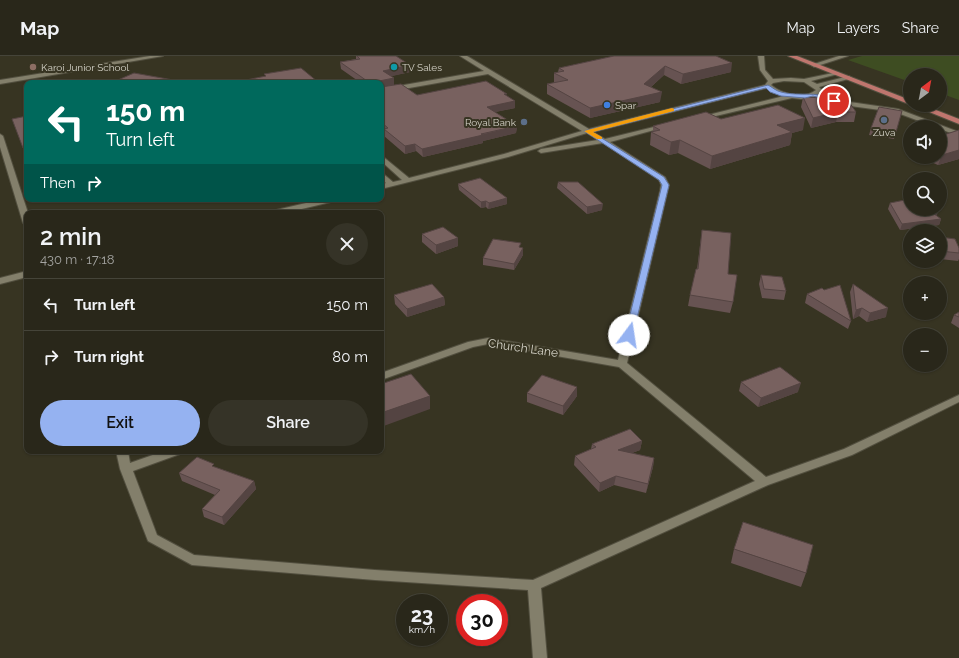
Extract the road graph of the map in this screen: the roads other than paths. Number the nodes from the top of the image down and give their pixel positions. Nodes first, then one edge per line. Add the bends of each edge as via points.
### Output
1 (160, 56) edge
2 (463, 56) edge
3 (761, 56) edge
4 (791, 56) edge
5 (845, 56) edge
6 (814, 65) junction
7 (485, 70) junction
8 (836, 73) junction
9 (849, 78) junction
10 (772, 81) junction
11 (802, 81) junction
12 (0, 82) edge
13 (399, 82) junction
14 (384, 84) edge
15 (768, 86) junction
16 (816, 86) junction
17 (405, 87) junction
18 (384, 90) edge
19 (813, 95) junction
20 (793, 96) junction
21 (903, 100) edge
22 (934, 112) edge
23 (692, 120) edge
24 (959, 122) edge
25 (670, 125) edge
26 (588, 131) junction
27 (959, 134) edge
28 (0, 136) edge
29 (604, 141) junction
30 (506, 156) junction
31 (384, 160) edge
32 (384, 177) edge
33 (407, 180) junction
34 (392, 184) junction
35 (384, 186) edge
36 (320, 202) edge
37 (287, 210) edge
38 (24, 212) edge
39 (24, 275) edge
40 (0, 281) edge
41 (622, 364) junction
42 (384, 376) edge
43 (959, 398) edge
44 (123, 454) edge
45 (168, 454) edge
46 (126, 469) junction
47 (764, 482) junction
48 (534, 585) junction
49 (540, 658) edge

1 - 12 street
2 - 7 street
3 - 10 street via 763,73
4 - 6 highway
5 - 6 street
6 - 8 highway
7 - 13 street
7 - 17 street
7 - 26 street
8 - 9 highway
8 - 11 street
9 - 16 street
9 - 21 highway
10 - 11 street
10 - 15 street
11 - 16 street
13 - 14 street
13 - 17 street
15 - 20 street via 781,94
15 - 26 street via 677,111
16 - 19 street via 819,90
17 - 18 street
19 - 20 street
19 - 27 street via 896,110
20 - 23 street
22 - 24 highway
25 - 29 street
26 - 29 street
26 - 30 street
28 - 38 street
29 - 30 street
29 - 41 street via 662,179 665,185
30 - 33 street
31 - 33 street
32 - 34 street
33 - 34 street
34 - 35 street
36 - 37 street
39 - 40 street
41 - 42 street, Church Lane via 488,341 471,344
41 - 47 street
43 - 47 street via 848,452
44 - 46 street
45 - 46 street
46 - 48 street via 152,538 192,560
47 - 48 street
48 - 49 street

